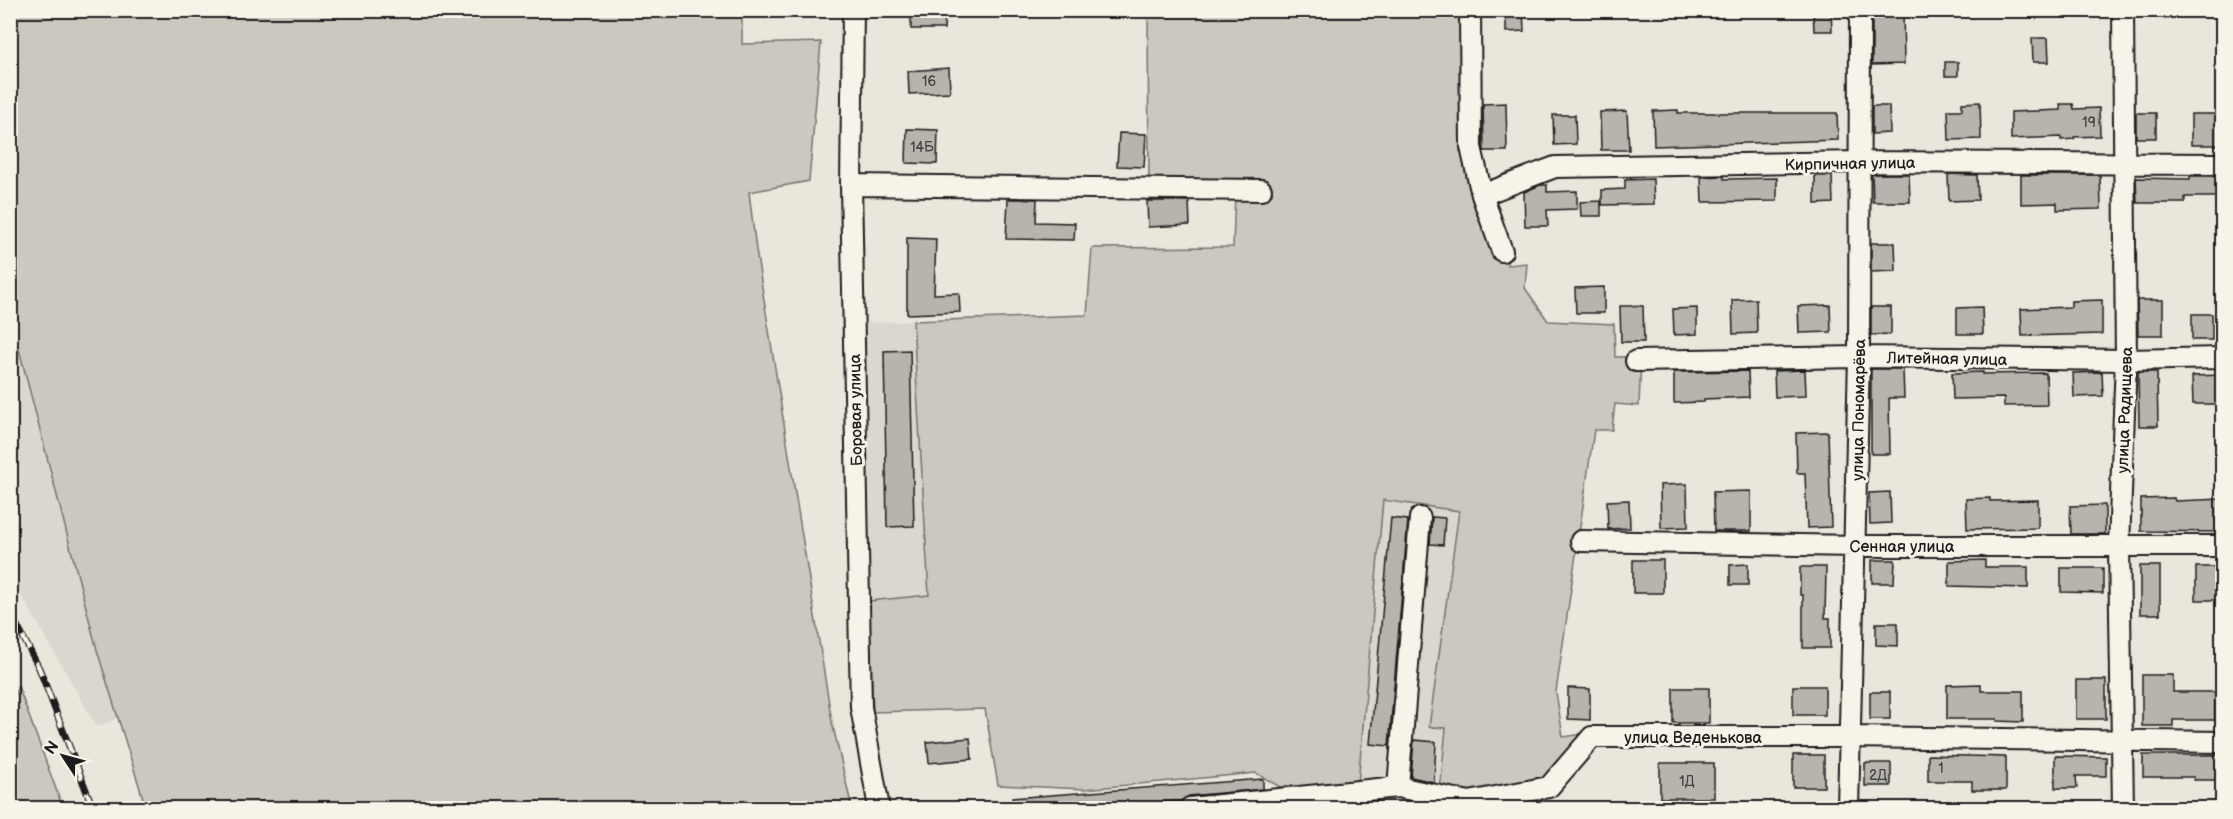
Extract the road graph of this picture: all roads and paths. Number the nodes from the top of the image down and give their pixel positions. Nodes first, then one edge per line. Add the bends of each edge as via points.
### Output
1 (853, 10) edge
2 (1470, 10) edge
3 (1860, 10) edge
4 (2123, 10) edge
5 (1860, 162) junction
6 (2123, 162) junction
7 (2223, 164) edge
8 (851, 185) junction
9 (1261, 190) dead end
10 (1482, 195) junction
11 (1502, 251) dead end
12 (1859, 357) junction
13 (2223, 358) edge
14 (2126, 360) junction
15 (1636, 361) dead end
16 (1420, 518) dead end
17 (1581, 541) dead end
18 (1856, 546) junction
19 (2119, 546) junction
20 (2223, 546) edge
21 (1848, 737) junction
22 (2123, 742) junction
23 (2223, 742) edge
24 (1398, 787) junction
25 (879, 808) edge
26 (1190, 808) edge
27 (1848, 808) edge
28 (2122, 808) edge

1 - 8 street, Боровая улица
2 - 10 street via 1472,147
3 - 5 street, улица Пономарёва
4 - 6 street, улица Радищева
5 - 6 street, Кирпичная улица
5 - 10 street, Кирпичная улица via 1555,167
5 - 12 street, улица Пономарёва
6 - 7 street, Кирпичная улица
6 - 14 street, улица Радищева
8 - 9 street
8 - 25 street, Боровая улица via 861,707
10 - 11 street
12 - 14 street, Литейная улица
12 - 15 street, Литейная улица
12 - 18 street, улица Пономарёва
13 - 14 street, Литейная улица
14 - 19 street, улица Радищева
16 - 24 street
17 - 18 street, Сенная улица
18 - 19 street, Сенная улица
18 - 21 street, улица Пономарёва
19 - 20 street, Сенная улица
19 - 22 street, улица Радищева
21 - 22 street, улица Веденькова
21 - 24 street, улица Веденькова via 1592,737 1549,787 1469,802
21 - 27 street, улица Пономарёва
22 - 23 street, улица Веденькова
22 - 28 street, улица Радищева
24 - 26 street, улица Веденькова

